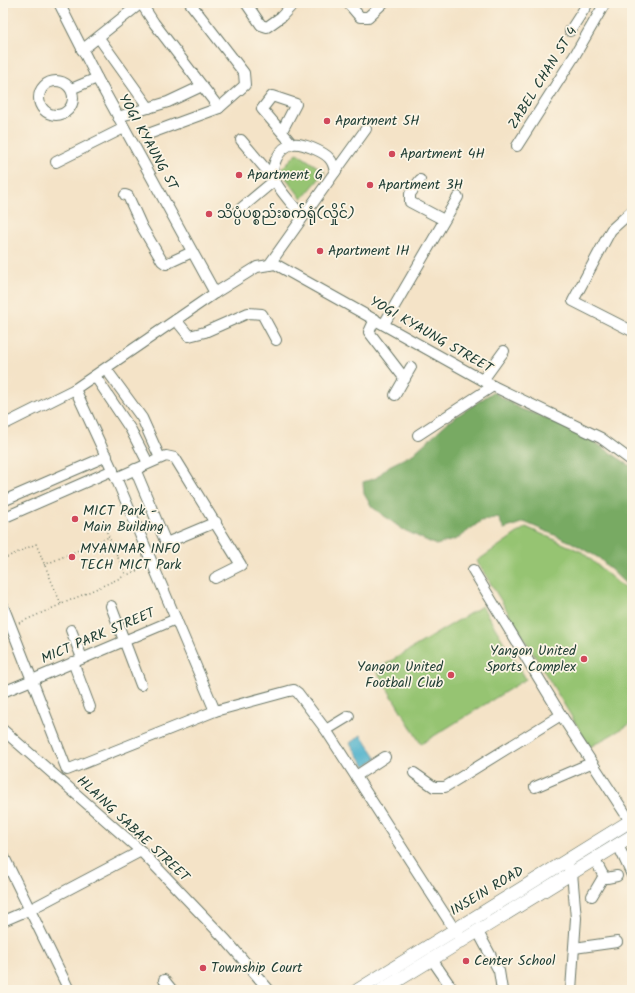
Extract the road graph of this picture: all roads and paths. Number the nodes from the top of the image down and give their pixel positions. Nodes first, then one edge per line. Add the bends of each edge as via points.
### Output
1 (59, 3) edge
2 (141, 3) edge
3 (190, 3) edge
4 (246, 3) edge
5 (294, 3) edge
6 (348, 3) edge
7 (382, 3) edge
8 (588, 3) edge
9 (605, 3) edge
10 (570, 31) dead end
11 (99, 38) junction
12 (82, 50) junction
13 (97, 78) junction
14 (202, 86) junction
15 (71, 89) dead end
16 (149, 108) junction
17 (219, 108) junction
18 (118, 117) junction
19 (124, 128) junction
20 (366, 129) dead end
21 (282, 131) dead end
22 (151, 134) dead end
23 (241, 140) dead end
24 (292, 144) junction
25 (517, 146) dead end
26 (56, 162) dead end
27 (335, 172) junction
28 (275, 180) junction
29 (420, 180) dead end
30 (125, 194) dead end
31 (458, 197) dead end
32 (239, 210) dead end
33 (632, 211) edge
34 (303, 217) junction
35 (444, 220) junction
36 (192, 252) junction
37 (269, 265) junction
38 (215, 292) junction
39 (176, 320) junction
40 (380, 321) junction
41 (632, 331) edge
42 (276, 340) dead end
43 (504, 351) dead end
44 (411, 367) dead end
45 (106, 369) junction
46 (95, 376) junction
47 (405, 379) junction
48 (483, 380) junction
49 (493, 386) junction
50 (75, 389) junction
51 (395, 395) dead end
52 (145, 424) junction
53 (3, 425) edge
54 (131, 430) junction
55 (418, 435) dead end
56 (106, 456) junction
57 (160, 458) junction
58 (632, 461) edge
59 (148, 463) junction
60 (135, 469) junction
61 (115, 474) junction
62 (3, 501) edge
63 (3, 518) edge
64 (102, 521) dead end
65 (216, 522) junction
66 (109, 537) junction
67 (3, 559) edge
68 (154, 564) junction
69 (44, 565) junction
70 (473, 570) dead end
71 (126, 576) junction
72 (215, 578) dead end
73 (61, 604) junction
74 (3, 606) edge
75 (111, 606) dead end
76 (176, 619) junction
77 (11, 626) junction
78 (71, 630) dead end
79 (124, 640) junction
80 (78, 660) junction
81 (32, 680) junction
82 (141, 685) dead end
83 (3, 692) edge
84 (90, 707) dead end
85 (214, 711) junction
86 (561, 715) junction
87 (349, 716) dead end
88 (3, 730) edge
89 (326, 730) junction
90 (385, 757) dead end
91 (591, 763) junction
92 (414, 772) dead end
93 (356, 776) junction
94 (535, 787) dead end
95 (630, 827) edge
96 (618, 845) junction
97 (141, 851) junction
98 (3, 855) edge
99 (595, 860) junction
100 (568, 868) junction
101 (632, 874) edge
102 (618, 876) dead end
103 (604, 877) junction
104 (592, 896) dead end
105 (31, 909) junction
106 (496, 912) junction
107 (3, 921) edge
108 (477, 930) junction
109 (458, 934) junction
110 (617, 942) dead end
111 (574, 948) junction
112 (431, 958) junction
113 (164, 980) dead end
114 (69, 990) edge
115 (172, 990) edge
116 (270, 990) edge
117 (358, 990) edge
118 (382, 990) edge
119 (453, 990) edge
120 (502, 990) edge
121 (571, 990) edge

1 - 12 street, YOGI KYAUNG ST
2 - 11 street
2 - 14 street
3 - 17 street via 246,79 245,85
4 - 5 street via 261,25 267,27
6 - 7 street via 360,17 368,17
8 - 10 street
9 - 25 street, ZABEL CHAN ST 4
11 - 12 street
11 - 16 street
12 - 13 street, YOGI KYAUNG ST
13 - 15 street
13 - 18 street, YOGI KYAUNG ST
14 - 16 street
14 - 17 street
16 - 18 street
17 - 22 street
18 - 19 street, YOGI KYAUNG ST
19 - 26 street
19 - 36 street, YOGI KYAUNG ST
20 - 27 street
21 - 24 street
23 - 28 street
24 - 27 street via 302,143 328,156
24 - 28 street via 277,156 273,165
27 - 34 street
28 - 32 street
28 - 34 street
29 - 35 street via 410,194 410,202
30 - 36 street via 162,261 166,264 172,263
31 - 35 street
33 - 41 street via 611,230 573,301
34 - 37 street
35 - 40 street
36 - 38 street, YOGI KYAUNG ST
37 - 38 street via 257,267
37 - 40 street, YOGI KYAUNG STREET via 274,264 286,269
38 - 39 street
39 - 42 street via 189,336 205,332 248,313 262,314
39 - 45 street
40 - 47 street via 369,332
40 - 48 street, YOGI KYAUNG STREET
43 - 48 street
44 - 47 street
45 - 46 street
45 - 52 street
46 - 50 street
46 - 54 street
47 - 51 street
48 - 49 street, YOGI KYAUNG STREET
49 - 55 street
49 - 58 street, YOGI KYAUNG STREET via 601,438
50 - 53 street
50 - 56 street, MICT PARK STREET
52 - 54 street
52 - 57 street
54 - 59 street
56 - 61 street, MICT PARK STREET
56 - 62 street
57 - 59 street
57 - 65 street via 175,458
59 - 60 street
60 - 61 street
60 - 65 street via 166,543
61 - 63 street
61 - 68 street, MICT PARK STREET
64 - 66 path
65 - 72 street via 241,566
66 - 69 path
66 - 71 path
67 - 69 path via 36,544
68 - 71 path
68 - 76 street, MICT PARK STREET
69 - 73 path
70 - 86 street
71 - 73 path
73 - 77 path
74 - 77 street, MICT PARK STREET
75 - 79 street
76 - 79 street, MICT PARK STREET
76 - 85 street, MICT PARK STREET
77 - 81 street, MICT PARK STREET
78 - 80 street
79 - 80 street, MICT PARK STREET
79 - 82 street
80 - 81 street, MICT PARK STREET
80 - 84 street
81 - 83 street, MICT PARK STREET
81 - 85 street via 67,770
85 - 89 street via 294,690
86 - 91 street
86 - 92 street via 445,787 434,787
87 - 89 street
88 - 97 street, HLAING SABAE STREET
89 - 93 street
90 - 93 street
91 - 94 street
91 - 95 street
93 - 109 street
95 - 96 main road, INSEIN ROAD
95 - 100 main road, INSEIN ROAD
96 - 99 main road, INSEIN ROAD
96 - 101 street
97 - 105 street
97 - 116 street, HLAING SABAE STREET
98 - 105 street
99 - 100 main road, INSEIN ROAD
99 - 103 street
100 - 106 main road, INSEIN ROAD
100 - 111 street via 576,918
102 - 103 street
103 - 104 street
105 - 107 street
105 - 114 street
106 - 108 main road, INSEIN ROAD
106 - 109 main road, INSEIN ROAD
108 - 109 main road, INSEIN ROAD
108 - 120 street via 499,971
109 - 112 main road, INSEIN ROAD
109 - 117 main road, INSEIN ROAD
110 - 111 street
111 - 121 street
112 - 118 main road, INSEIN ROAD
112 - 119 street
113 - 115 street

